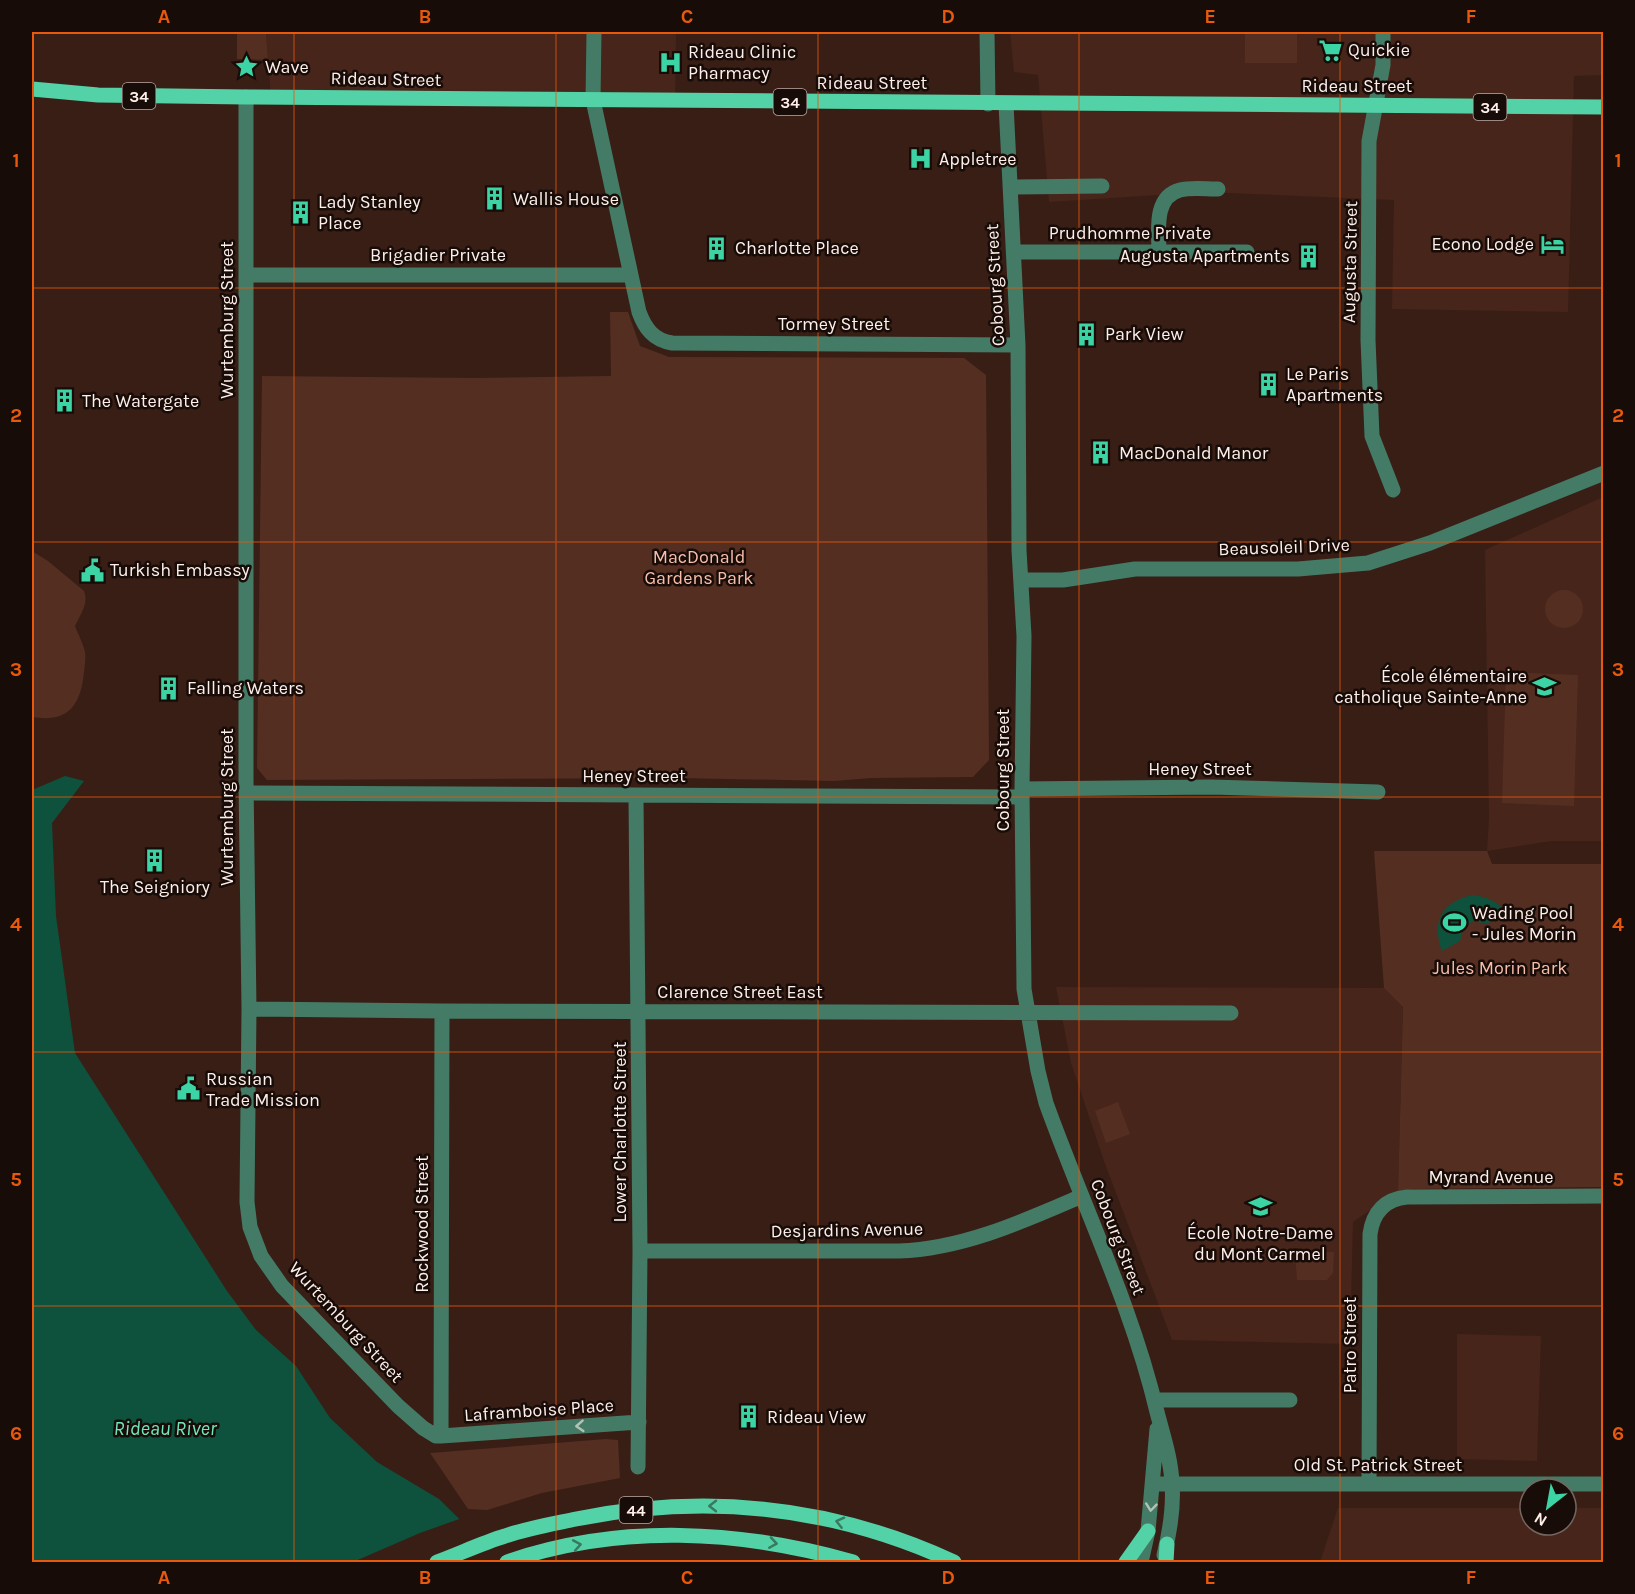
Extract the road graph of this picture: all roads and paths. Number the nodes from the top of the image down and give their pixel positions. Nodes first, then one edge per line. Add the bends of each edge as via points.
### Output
1 (594, 32) edge
2 (987, 32) edge
3 (1383, 32) edge
4 (32, 89) edge
5 (246, 97) junction
6 (593, 100) junction
7 (988, 104) junction
8 (1006, 104) junction
9 (1376, 106) junction
10 (1604, 107) edge
11 (1101, 186) dead end
12 (1010, 187) junction
13 (1218, 189) dead end
14 (1014, 252) junction
15 (1159, 252) junction
16 (1247, 252) dead end
17 (247, 275) junction
18 (630, 275) junction
19 (1018, 345) junction
20 (1604, 473) edge
21 (1393, 490) dead end
22 (1022, 579) junction
23 (1378, 792) dead end
24 (246, 793) junction
25 (1022, 793) junction
26 (636, 796) junction
27 (249, 1009) junction
28 (442, 1011) junction
29 (639, 1011) junction
30 (1027, 1012) junction
31 (1231, 1013) dead end
32 (1082, 1196) junction
33 (1604, 1196) edge
34 (1381, 1208) joint
35 (640, 1251) junction
36 (1290, 1400) dead end
37 (1156, 1407) junction
38 (639, 1422) junction
39 (441, 1437) junction
40 (638, 1467) dead end
41 (1172, 1483) junction
42 (1153, 1484) junction
43 (1369, 1484) junction
44 (1604, 1484) edge
45 (1148, 1530) junction
46 (1167, 1544) joint
47 (513, 1560) edge
48 (437, 1563) edge
49 (853, 1563) edge
50 (954, 1563) edge
51 (1126, 1563) edge
52 (1141, 1563) edge
53 (1164, 1563) edge

1 - 6 street
2 - 7 street
3 - 9 street, Augusta Street via 1383,65
4 - 5 main road, Rideau Street / 34 via 81,94
5 - 6 main road, Rideau Street / 34
5 - 17 street, Wurtemburg Street
6 - 7 main road, Rideau Street / 34
6 - 18 street
7 - 8 main road, Rideau Street / 34
8 - 9 main road, Rideau Street / 34
8 - 12 street, Cobourg Street
9 - 10 main road, Rideau Street / 34
9 - 21 street, Augusta Street via 1369,141 1368,340 1372,436
11 - 12 street
12 - 14 street, Cobourg Street
13 - 15 street via 1180,190 1168,197 1160,209
14 - 15 street, Prudhomme Private
14 - 19 street, Cobourg Street
15 - 16 street, Prudhomme Private
17 - 18 street, Brigadier Private
17 - 24 street, Wurtemburg Street
18 - 19 street, Tormey Street via 643,324 652,334 672,343
19 - 22 street, Cobourg Street
20 - 22 street, Beausoleil Drive via 1430,543 1368,562 1298,569 1135,569 1063,580
22 - 25 street, Cobourg Street
23 - 25 street, Heney Street via 1211,787
24 - 26 street, Heney Street
24 - 27 street, Wurtemburg Street
25 - 26 street, Heney Street
25 - 30 street, Cobourg Street
26 - 29 street, Lower Charlotte Street
27 - 28 street, Clarence Street East
27 - 39 street, Wurtemburg Street via 248,1215 261,1256 282,1286 398,1406 423,1428
28 - 29 street, Clarence Street East
28 - 39 street, Rockwood Street
29 - 30 street, Clarence Street East
29 - 35 street, Lower Charlotte Street
30 - 31 street, Clarence Street East
30 - 32 street, Cobourg Street via 1046,1103
32 - 35 street, Desjardins Avenue via 978,1236 927,1249
32 - 37 street, Cobourg Street via 1138,1343
33 - 34 street, Myrand Avenue via 1407,1197 1392,1200
34 - 43 street, Patro Street via 1370,1234
35 - 38 street, Lower Charlotte Street
36 - 37 street
37 - 41 street, Cobourg Street
37 - 42 street, Cobourg Street
38 -> 39 street, Laframboise Place
38 - 40 street, Lower Charlotte Street
41 - 42 street, Old St. Patrick Street
41 - 43 street, Old St. Patrick Street
41 - 46 street, Cobourg Street
42 -> 45 street, Cobourg Street
43 - 44 street, Old St. Patrick Street
45 - 51 main road
45 - 52 street, Cobourg Street
46 - 53 main road
47 -> 49 main road, 44 via 594,1542 696,1535 782,1544
50 -> 48 main road, 44 via 846,1524 748,1507 697,1506 638,1509 572,1520 502,1537

